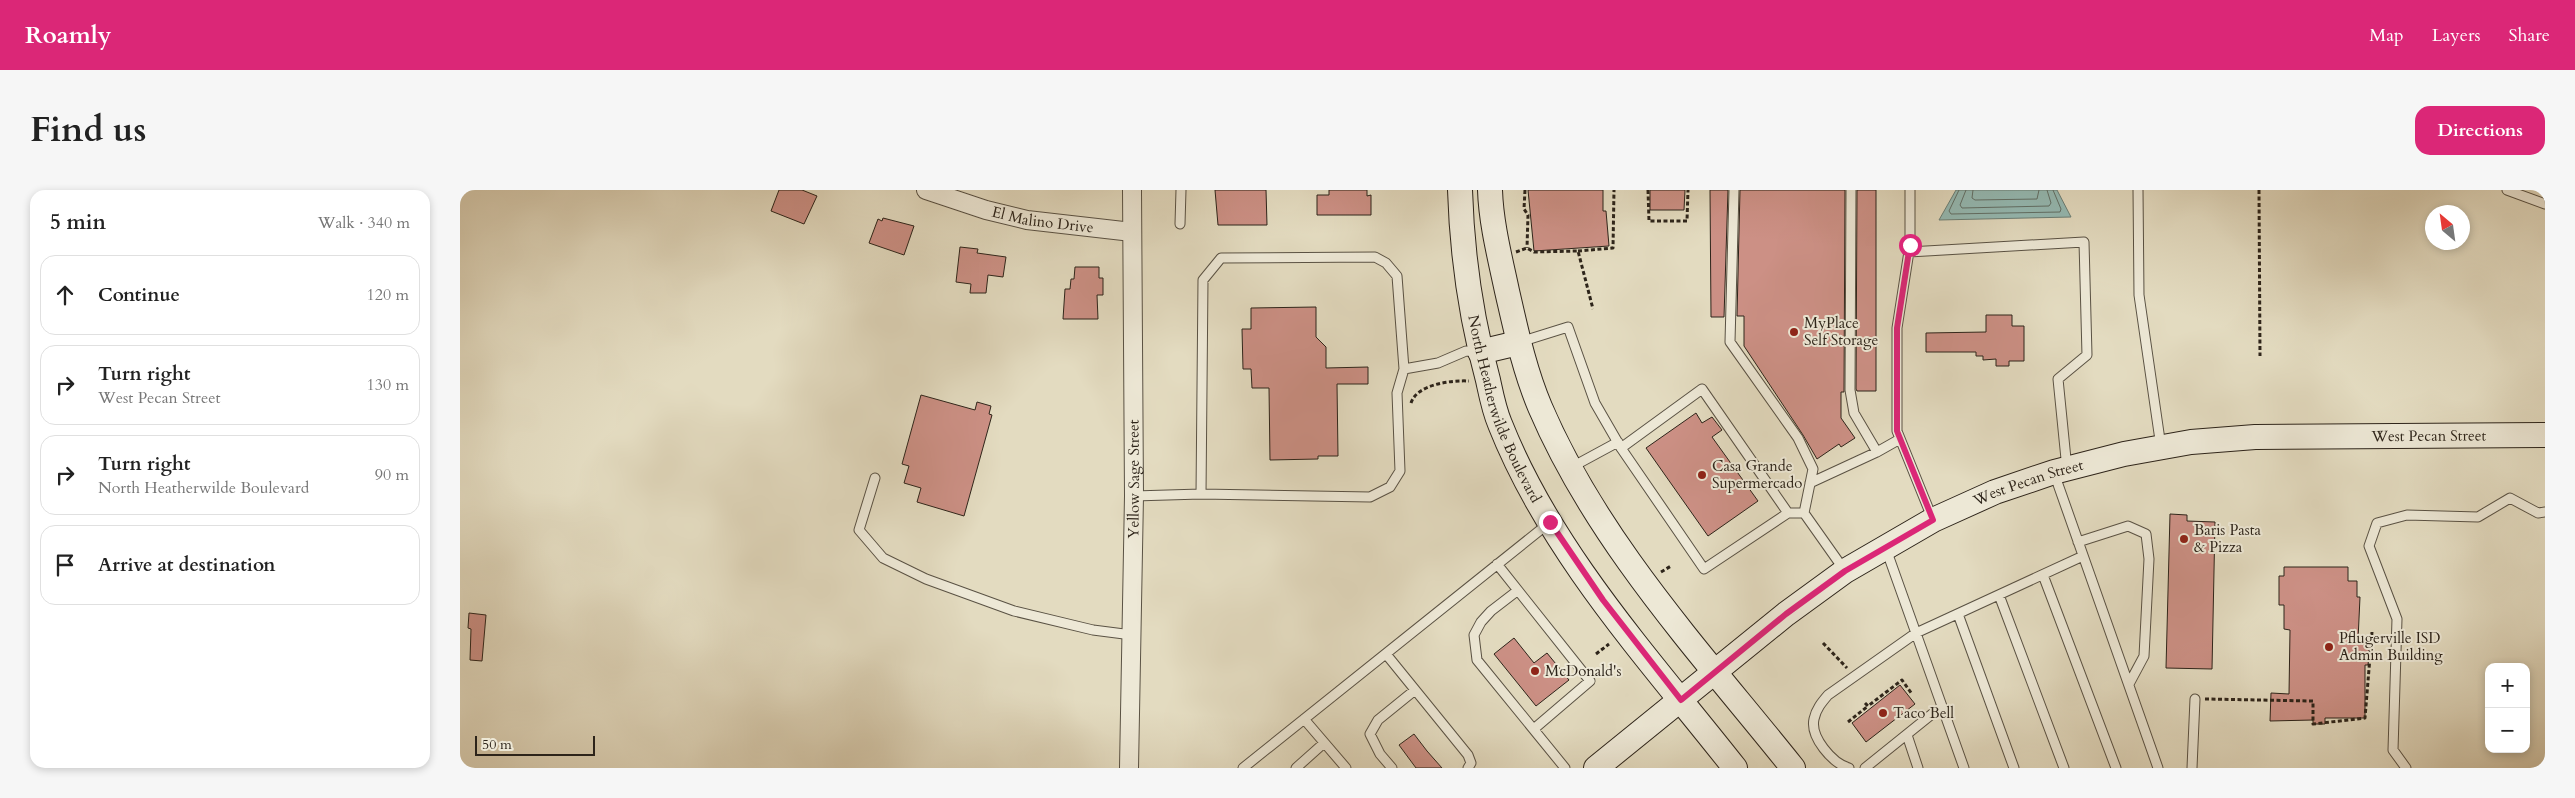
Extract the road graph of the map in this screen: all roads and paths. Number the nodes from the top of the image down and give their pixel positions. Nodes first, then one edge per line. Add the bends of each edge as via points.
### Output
1 (926, 190) edge
2 (1132, 190) edge
3 (1181, 190) edge
4 (1460, 190) edge
5 (1490, 190) edge
6 (1525, 190) edge
7 (1614, 190) edge
8 (1648, 190) edge
9 (1688, 190) edge
10 (1734, 190) edge
11 (1850, 190) edge
12 (1910, 190) edge
13 (2138, 190) edge
14 (2259, 190) edge
15 (2507, 190) edge
16 (2545, 204) edge
17 (1180, 224) dead end
18 (1132, 232) junction
19 (1527, 248) junction
20 (1578, 251) junction
21 (1513, 252) dead end
22 (1909, 252) junction
23 (1593, 309) dead end
24 (1518, 343) junction
25 (1480, 352) junction
26 (2260, 356) dead end
27 (1404, 369) junction
28 (1475, 382) dead end
29 (1411, 412) dead end
30 (2545, 435) edge
31 (1900, 439) junction
32 (1619, 445) junction
33 (2162, 447) junction
34 (1877, 452) junction
35 (1570, 468) junction
36 (2061, 471) junction
37 (875, 478) dead end
38 (1810, 482) junction
39 (1200, 494) junction
40 (1134, 496) junction
41 (2545, 512) edge
42 (1788, 513) junction
43 (1804, 513) junction
44 (1933, 520) junction
45 (1550, 522) junction
46 (2078, 542) junction
47 (1885, 547) junction
48 (2083, 556) junction
49 (1497, 564) junction
50 (1670, 566) dead end
51 (1845, 571) junction
52 (1658, 574) dead end
53 (2043, 575) junction
54 (1517, 591) junction
55 (1999, 595) junction
56 (1958, 614) junction
57 (2372, 632) dead end
58 (1916, 633) junction
59 (1132, 635) junction
60 (1823, 643) dead end
61 (1609, 644) dead end
62 (1386, 654) junction
63 (1596, 654) dead end
64 (1849, 671) dead end
65 (1715, 672) junction
66 (2129, 684) junction
67 (1415, 690) junction
68 (1912, 694) dead end
69 (2194, 699) joint
70 (1681, 700) junction
71 (1942, 706) junction
72 (1304, 719) junction
73 (1848, 722) dead end
74 (1535, 728) junction
75 (1907, 735) junction
76 (1324, 743) junction
77 (1129, 768) edge
78 (1243, 768) edge
79 (1297, 768) edge
80 (1346, 768) edge
81 (1392, 768) edge
82 (1468, 768) edge
83 (1565, 768) edge
84 (1596, 768) edge
85 (1735, 768) edge
86 (1793, 768) edge
87 (1849, 768) edge
88 (1865, 768) edge
89 (1918, 768) edge
90 (1964, 768) edge
91 (2014, 768) edge
92 (2064, 768) edge
93 (2116, 768) edge
94 (2158, 768) edge
95 (2192, 768) edge
96 (2406, 768) edge

1 - 18 street, El Malino Drive via 1027,220
2 - 18 street, Yellow Sage Street
3 - 17 lane
4 - 25 main road, North Heatherwilde Boulevard via 1467,284
5 - 24 main road, North Heatherwilde Boulevard
6 - 19 path
7 - 20 path via 1613,248
8 - 9 path via 1650,221 1688,221
10 - 38 lane via 1730,342 1798,438 1813,469
11 - 34 lane via 1850,390 1854,413
12 - 22 lane
13 - 33 lane via 2139,295
14 - 26 path
15 - 16 lane
18 - 40 street, Yellow Sage Street
19 - 20 path via 1534,252
19 - 21 path
20 - 23 path
22 - 31 lane via 1897,328 1897,431
22 - 36 lane via 2084,242 2086,355 2058,379
24 - 25 main road
24 - 32 lane via 1568,328 1595,403
24 - 35 main road, North Heatherwilde Boulevard via 1540,406
25 - 27 lane via 1466,352 1438,363
25 - 45 main road, North Heatherwilde Boulevard via 1499,423
27 - 39 lane via 1397,393 1400,471 1390,487 1370,497
27 - 39 lane via 1397,276 1386,263 1375,257 1220,258 1203,280
28 - 29 path via 1458,380 1424,388 1412,399
30 - 33 main road, West Pecan Street via 2256,437
31 - 34 lane
31 - 44 lane
32 - 35 lane
32 - 42 lane via 1702,389
32 - 42 lane via 1704,570
33 - 36 main road, West Pecan Street
34 - 38 lane
35 - 65 main road, North Heatherwilde Boulevard via 1597,515 1640,576
36 - 44 main road, West Pecan Street via 1995,492
36 - 46 lane
37 - 59 lane via 859,530 883,558 926,579 1014,610 1093,630
38 - 43 lane
39 - 40 lane
40 - 59 street, Yellow Sage Street
41 - 96 lane via 2538,513 2510,498 2478,517 2407,515 2378,523 2369,546 2397,619 2393,750
42 - 43 lane
43 - 51 lane
44 - 47 main road, West Pecan Street
45 - 49 lane
45 - 70 main road, North Heatherwilde Boulevard via 1603,600
46 - 48 lane
46 - 66 lane via 2128,526 2146,534 2149,559 2144,656
47 - 51 main road, West Pecan Street
47 - 58 lane
48 - 53 lane
48 - 66 lane
49 - 54 lane
49 - 62 lane
50 - 52 path
51 - 65 main road, West Pecan Street
53 - 55 lane
53 - 93 lane
54 - 74 lane via 1481,622 1474,635 1474,647 1482,669
54 - 74 lane via 1590,681
55 - 56 lane
55 - 92 lane
56 - 58 lane
56 - 91 lane
57 - 69 path via 2365,718 2313,724 2313,701
58 - 71 lane
58 - 87 lane via 1828,695 1819,706 1813,721 1818,739 1831,756
59 - 77 street, Yellow Sage Street
60 - 64 path
61 - 63 path
62 - 67 lane
62 - 72 lane
65 - 70 main road, West Pecan Street
65 - 86 main road, North Heatherwilde Boulevard
66 - 94 lane
67 - 81 lane via 1378,720 1370,734
67 - 82 lane via 1468,756 1471,763
68 - 73 path via 1902,680 1867,704
69 - 95 lane
70 - 84 main road, West Pecan Street
70 - 85 main road, North Heatherwilde Boulevard
71 - 75 lane
71 - 90 lane
72 - 76 lane
72 - 78 lane
74 - 83 lane
75 - 88 lane
75 - 89 lane
76 - 79 lane
76 - 80 lane

